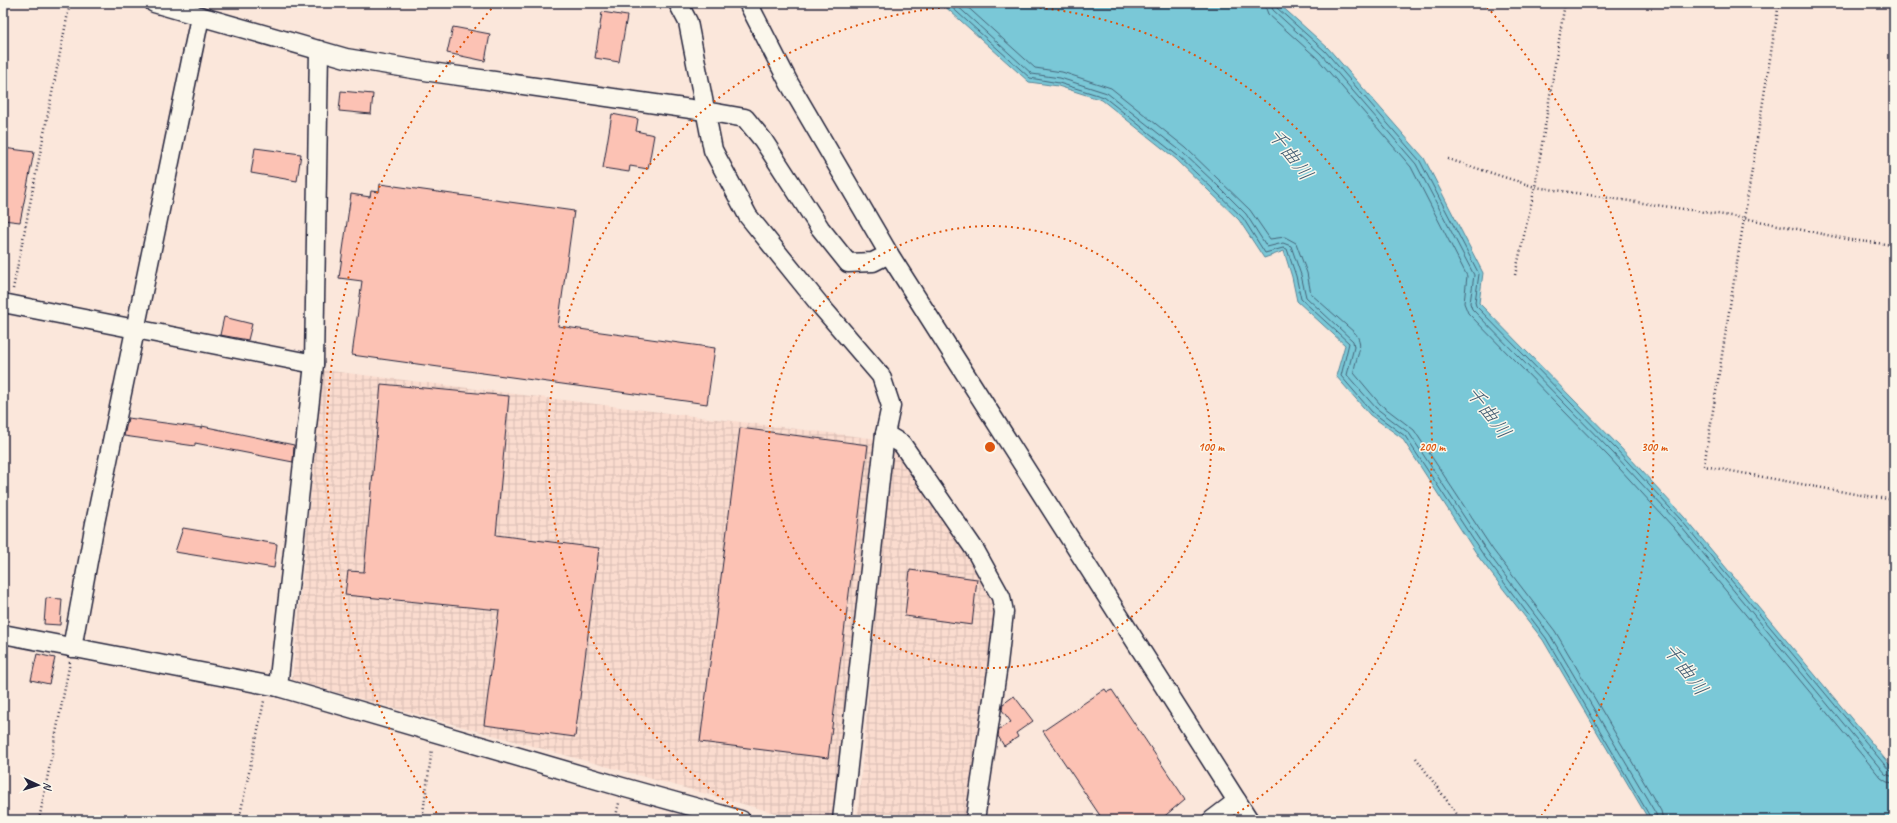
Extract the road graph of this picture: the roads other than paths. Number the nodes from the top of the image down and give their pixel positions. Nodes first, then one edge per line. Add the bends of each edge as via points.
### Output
1 (154, 3) edge
2 (678, 3) edge
3 (748, 3) edge
4 (200, 17) junction
5 (319, 50) junction
6 (705, 111) junction
7 (889, 254) junction
8 (6, 304) edge
9 (136, 328) junction
10 (314, 364) junction
11 (885, 434) junction
12 (3, 634) edge
13 (72, 648) junction
14 (278, 687) junction
15 (1237, 801) junction
16 (741, 820) edge
17 (842, 820) edge
18 (975, 820) edge
19 (1212, 820) edge
20 (1249, 820) edge

1 - 4 street
2 - 6 street via 688,22
3 - 7 street via 789,83
4 - 5 street
4 - 9 street
5 - 6 street via 346,58 431,72
5 - 10 street
6 - 7 street via 745,118 763,140 820,228 848,263 873,262
6 - 11 street via 713,150 748,216 881,376 891,406
7 - 15 street
8 - 9 street
9 - 10 street
9 - 13 street
10 - 14 street
11 - 17 street
11 - 18 street via 902,444 975,550 1001,596 1004,612
12 - 13 street
13 - 14 street
14 - 16 street
15 - 19 street
15 - 20 street

